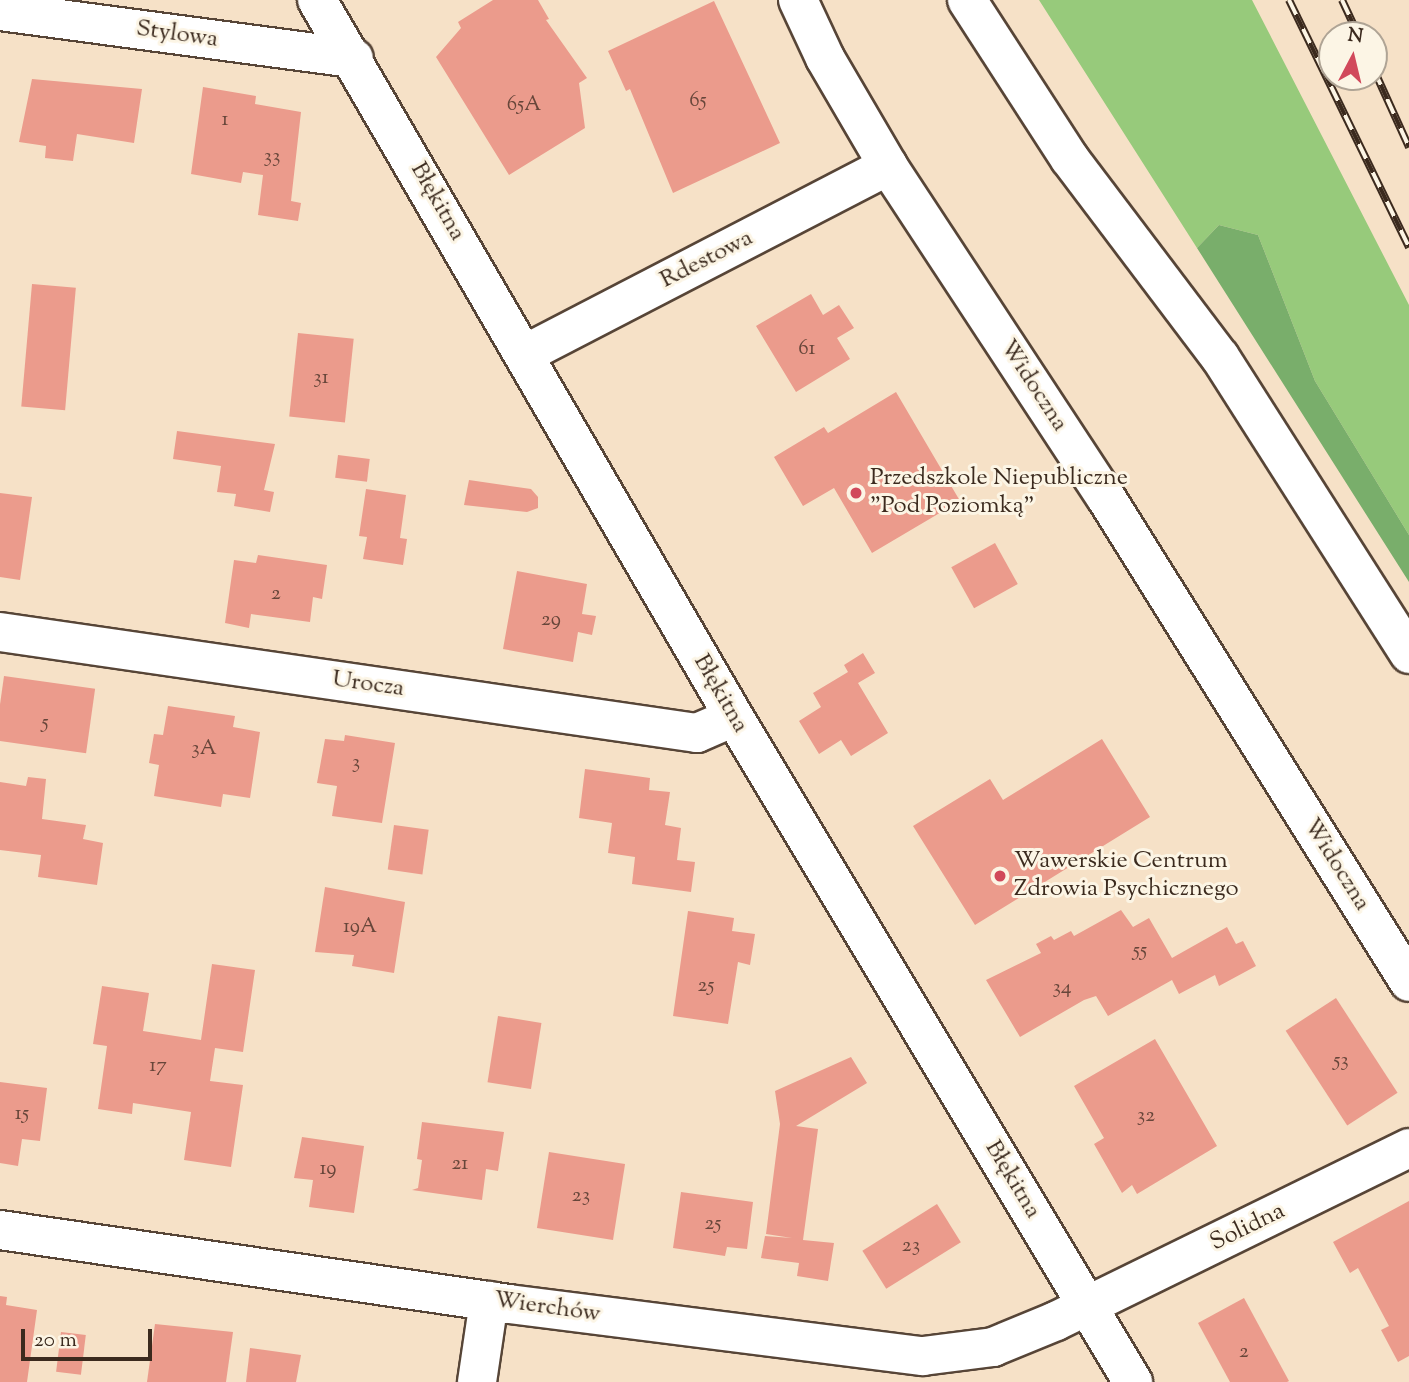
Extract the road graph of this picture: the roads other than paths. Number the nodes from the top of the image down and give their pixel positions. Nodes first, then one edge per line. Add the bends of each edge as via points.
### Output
1 (317, 0) edge
2 (798, 0) edge
3 (967, 0) edge
4 (0, 11) edge
5 (354, 58) junction
6 (888, 166) junction
7 (525, 354) junction
8 (0, 632) edge
9 (1409, 654) edge
10 (734, 717) junction
11 (1409, 982) edge
12 (1409, 1148) edge
13 (0, 1230) edge
14 (489, 1301) junction
15 (1088, 1307) junction
16 (477, 1382) edge
17 (1133, 1382) edge

1 - 5 street, Błękitna
2 - 6 street, Widoczna via 825,58
3 - 9 street via 1070,159 1220,357
4 - 5 street, Stylowa
5 - 7 street, Błękitna
6 - 7 street, Rdestowa
6 - 11 street, Widoczna via 1105,496
7 - 10 street, Błękitna
8 - 10 street, Urocza via 697,733
10 - 15 street, Błękitna
12 - 15 street, Solidna
13 - 14 street, Wierchów
14 - 15 street, Wierchów via 923,1356 993,1347
14 - 16 street
15 - 17 street, Błękitna

